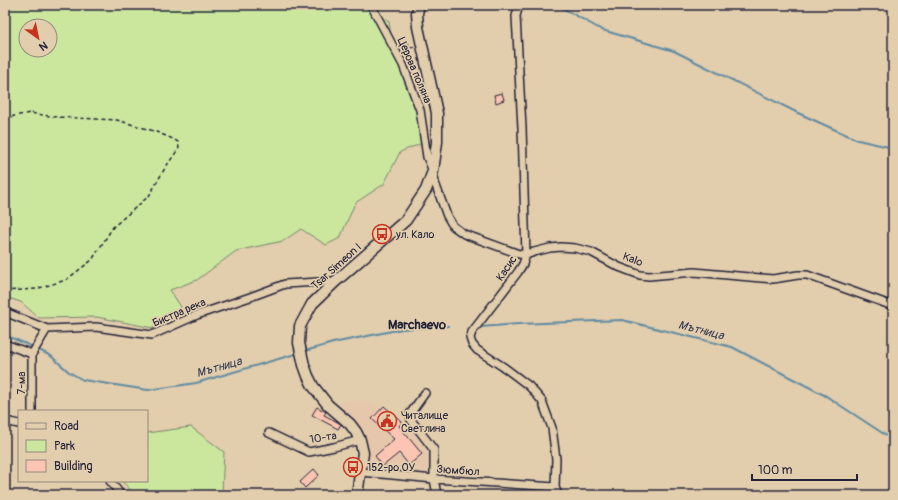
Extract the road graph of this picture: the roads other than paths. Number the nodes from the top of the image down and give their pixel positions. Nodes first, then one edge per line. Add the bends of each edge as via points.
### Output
1 (371, 5) edge
2 (419, 5) edge
3 (519, 5) edge
4 (433, 171) junction
5 (526, 256) junction
6 (336, 281) junction
7 (893, 306) edge
8 (5, 312) edge
9 (47, 329) junction
10 (5, 344) edge
11 (32, 354) junction
12 (425, 393) dead end
13 (32, 410) edge
14 (5, 421) edge
15 (18, 424) edge
16 (269, 433) dead end
17 (360, 440) junction
18 (361, 472) junction
19 (434, 479) junction
20 (111, 482) edge
21 (554, 487) junction
22 (121, 495) edge
23 (357, 495) edge
24 (437, 495) edge
25 (558, 495) edge

1 - 4 street, Церова поляна via 403,65 420,110 426,157
2 - 4 street, Tsar Simeon I via 418,27 437,113
3 - 5 street, Касис via 516,16
4 - 5 street via 447,216 453,226 464,234
4 - 6 street, Tsar Simeon I via 426,190 406,220
5 - 7 street, Kalo via 550,248 580,249 619,267 649,276 694,272 773,279 808,275
5 - 21 street, Касис via 518,272 470,338 477,350 530,386 542,401 552,428 556,459
6 - 9 street, Бистра река via 285,284 197,315 152,335 96,328
6 - 17 street, Tsar Simeon I via 312,304 300,326 299,343 313,386 328,406 350,424
8 - 9 street, Бистра река
9 - 11 street
10 - 11 street
11 - 13 street, 7-ма
12 - 19 street via 410,414 411,420 434,450
14 - 15 street
16 - 17 street, 10-та via 308,452
17 - 18 street, Tsar Simeon I via 363,453
18 - 19 street, Зюмбюл
18 - 23 street, Tsar Simeon I
19 - 21 street, Зюмбюл
19 - 24 street
20 - 22 street
21 - 25 street

